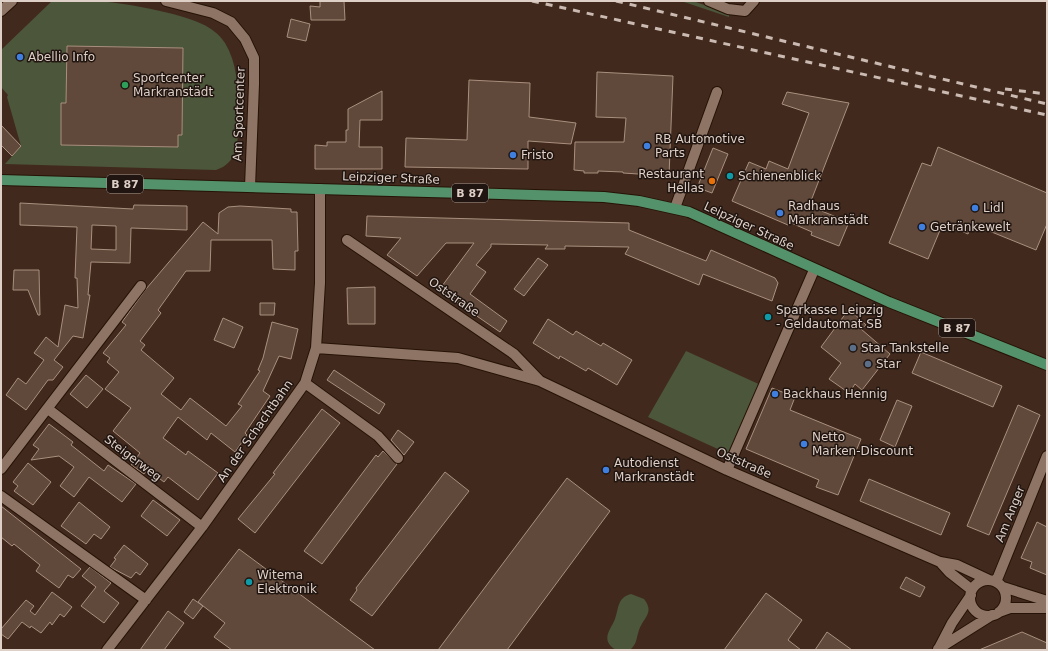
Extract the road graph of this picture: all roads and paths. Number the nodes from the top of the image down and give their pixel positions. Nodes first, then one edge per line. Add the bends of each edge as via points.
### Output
1 (166, 1) edge
2 (709, 1) edge
3 (754, 1) edge
4 (716, 92) dead end
5 (1, 180) edge
6 (250, 187) junction
7 (320, 189) junction
8 (675, 208) junction
9 (347, 240) dead end
10 (814, 270) junction
11 (141, 286) dead end
12 (316, 348) junction
13 (1047, 365) edge
14 (540, 381) junction
15 (305, 383) junction
16 (48, 409) junction
17 (1047, 456) edge
18 (398, 458) dead end
19 (1, 469) edge
20 (727, 470) junction
21 (1, 496) edge
22 (202, 527) junction
23 (940, 562) junction
24 (996, 583) junction
25 (972, 593) junction
26 (146, 600) junction
27 (1047, 601) edge
28 (1047, 608) edge
29 (996, 613) junction
30 (107, 650) edge
31 (938, 650) edge

1 - 6 street, Am Sportcenter via 213,13 231,22 245,39 254,58
2 - 3 street via 746,11
4 - 8 street
5 - 6 main road, Leipziger Straße / B 87
6 - 7 main road, Leipziger Straße / B 87
7 - 8 main road, Leipziger Straße / B 87 via 604,197
7 - 12 street, An der Schachtbahn via 320,283
8 - 10 main road, Leipziger Straße / B 87 via 689,212
9 - 14 street, Oststraße via 514,354
10 - 13 main road, Leipziger Straße / B 87
10 - 20 street
11 - 16 street
12 - 14 street, Oststraße via 458,358
12 - 15 street, An der Schachtbahn
14 - 20 street, Oststraße
15 - 18 street via 378,436
15 - 22 street, An der Schachtbahn
16 - 19 street
16 - 22 street, Steigerweg
17 - 24 street, Am Anger
20 - 23 street, Oststraße
21 - 26 street
22 - 26 street, An der Schachtbahn
23 - 24 street, Oststraße via 957,565
23 - 25 street, Oststraße
24 - 25 street via 979,582
24 - 27 street, Oststraße
24 - 29 street via 1006,598
25 - 29 street, Oststraße via 976,611 987,615
25 - 31 street
26 - 30 street, An der Schachtbahn
28 - 29 street, Oststraße via 1010,608
29 - 31 street

